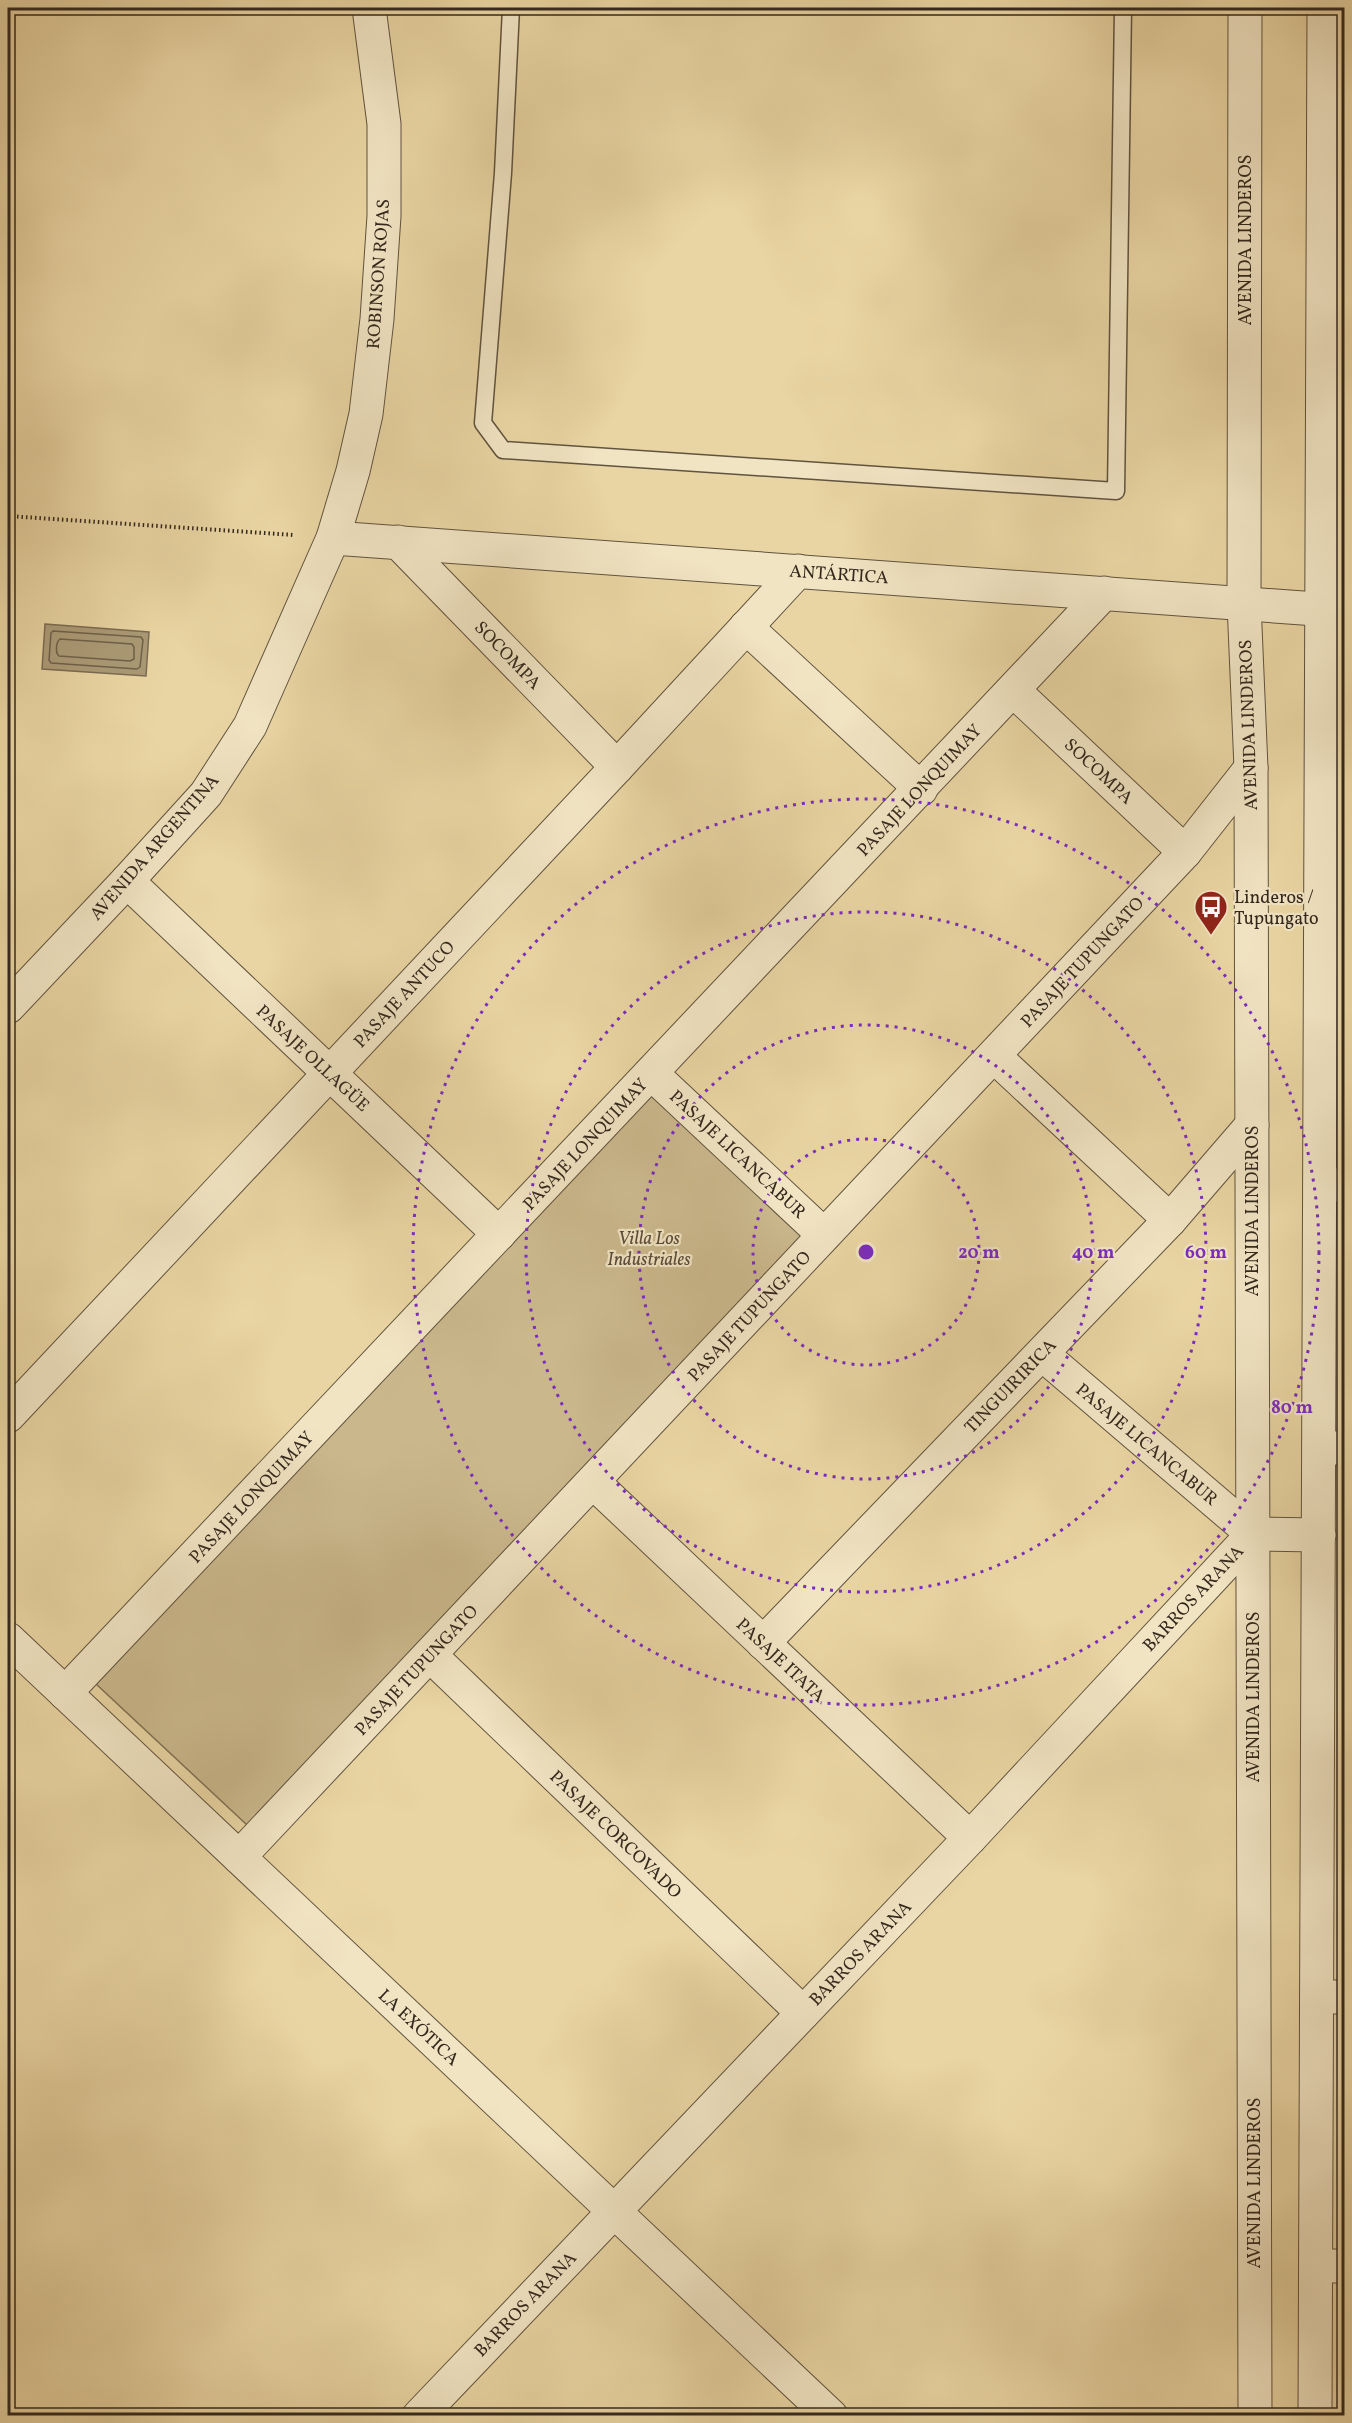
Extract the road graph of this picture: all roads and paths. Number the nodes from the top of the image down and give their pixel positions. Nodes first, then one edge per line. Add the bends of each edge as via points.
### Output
1 (369, 8) edge
2 (511, 8) edge
3 (1123, 8) edge
4 (1245, 8) edge
5 (1324, 8) edge
6 (8, 516) edge
7 (333, 538) junction
8 (398, 542) junction
9 (798, 571) junction
10 (1104, 593) junction
11 (1244, 603) junction
12 (1334, 610) edge
13 (746, 627) junction
14 (1013, 690) junction
15 (617, 767) junction
16 (1251, 768) junction
17 (921, 789) junction
18 (1185, 852) junction
19 (127, 881) junction
20 (1333, 960) edge
21 (8, 1007) edge
22 (994, 1056) junction
23 (329, 1073) junction
24 (651, 1073) junction
25 (1251, 1125) junction
26 (1332, 1185) edge
27 (1170, 1220) junction
28 (499, 1234) junction
29 (824, 1236) junction
30 (1042, 1354) junction
31 (8, 1416) edge
32 (1332, 1448) edge
33 (593, 1482) junction
34 (1253, 1534) junction
35 (1319, 1535) junction
36 (8, 1639) edge
37 (763, 1643) junction
38 (430, 1655) junction
39 (65, 1693) junction
40 (970, 1838) junction
41 (239, 1857) junction
42 (1331, 1997) edge
43 (803, 2013) junction
44 (613, 2212) junction
45 (1330, 2266) edge
46 (419, 2415) edge
47 (831, 2415) edge
48 (1255, 2415) edge
49 (1316, 2415) edge

1 - 7 street, ROBINSON ROJAS via 384,124 384,216 366,414
2 - 3 lane via 503,173 483,423 503,450 1116,491
4 - 11 street, AVENIDA LINDEROS
5 - 12 street
6 - 7 path
7 - 8 street, ANTÁRTICA
7 - 19 street, AVENIDA ARGENTINA via 250,726 206,794
8 - 9 street, ANTÁRTICA
8 - 15 street, SOCOMPA
9 - 10 street, ANTÁRTICA
9 - 13 street, PASAJE ANTUCO
10 - 11 street, ANTÁRTICA
10 - 14 street, PASAJE LONQUIMAY
11 - 12 street, ANTÁRTICA
11 - 16 street, AVENIDA LINDEROS
12 - 20 street
13 - 15 street, PASAJE ANTUCO
13 - 17 street
14 - 17 street, PASAJE LONQUIMAY
14 - 18 street, SOCOMPA
15 - 23 street, PASAJE ANTUCO
16 - 18 street, PASAJE TUPUNGATO
16 - 25 street, AVENIDA LINDEROS
17 - 24 street, PASAJE LONQUIMAY
18 - 22 street, PASAJE TUPUNGATO
19 - 21 street, AVENIDA ARGENTINA
19 - 23 street, PASAJE OLLAGÜE
20 - 26 street
22 - 27 street
22 - 29 street, PASAJE TUPUNGATO
23 - 28 street, PASAJE OLLAGÜE
23 - 31 street, PASAJE ANTUCO
24 - 28 street, PASAJE LONQUIMAY
24 - 29 street, PASAJE LICANCABUR
25 - 27 street, TINGUIRIRICA
25 - 34 street, AVENIDA LINDEROS
26 - 32 street
27 - 30 street, TINGUIRIRICA
28 - 39 street, PASAJE LONQUIMAY
29 - 33 street, PASAJE TUPUNGATO
30 - 34 street, PASAJE LICANCABUR
30 - 37 street, TINGUIRIRICA
32 - 35 street
33 - 37 street, PASAJE ITATA
33 - 38 street, PASAJE TUPUNGATO
34 - 35 street, BARROS ARANA
34 - 40 street, BARROS ARANA
34 - 48 street, AVENIDA LINDEROS
35 - 42 street
36 - 39 street, LA EXÓTICA
37 - 40 street, PASAJE ITATA
38 - 41 street, PASAJE TUPUNGATO
38 - 43 street, PASAJE CORCOVADO
39 - 41 street, LA EXÓTICA
40 - 43 street, BARROS ARANA
41 - 44 street, LA EXÓTICA
42 - 45 street
43 - 44 street, BARROS ARANA
44 - 46 street, BARROS ARANA
44 - 47 street, LA EXÓTICA
45 - 49 street

